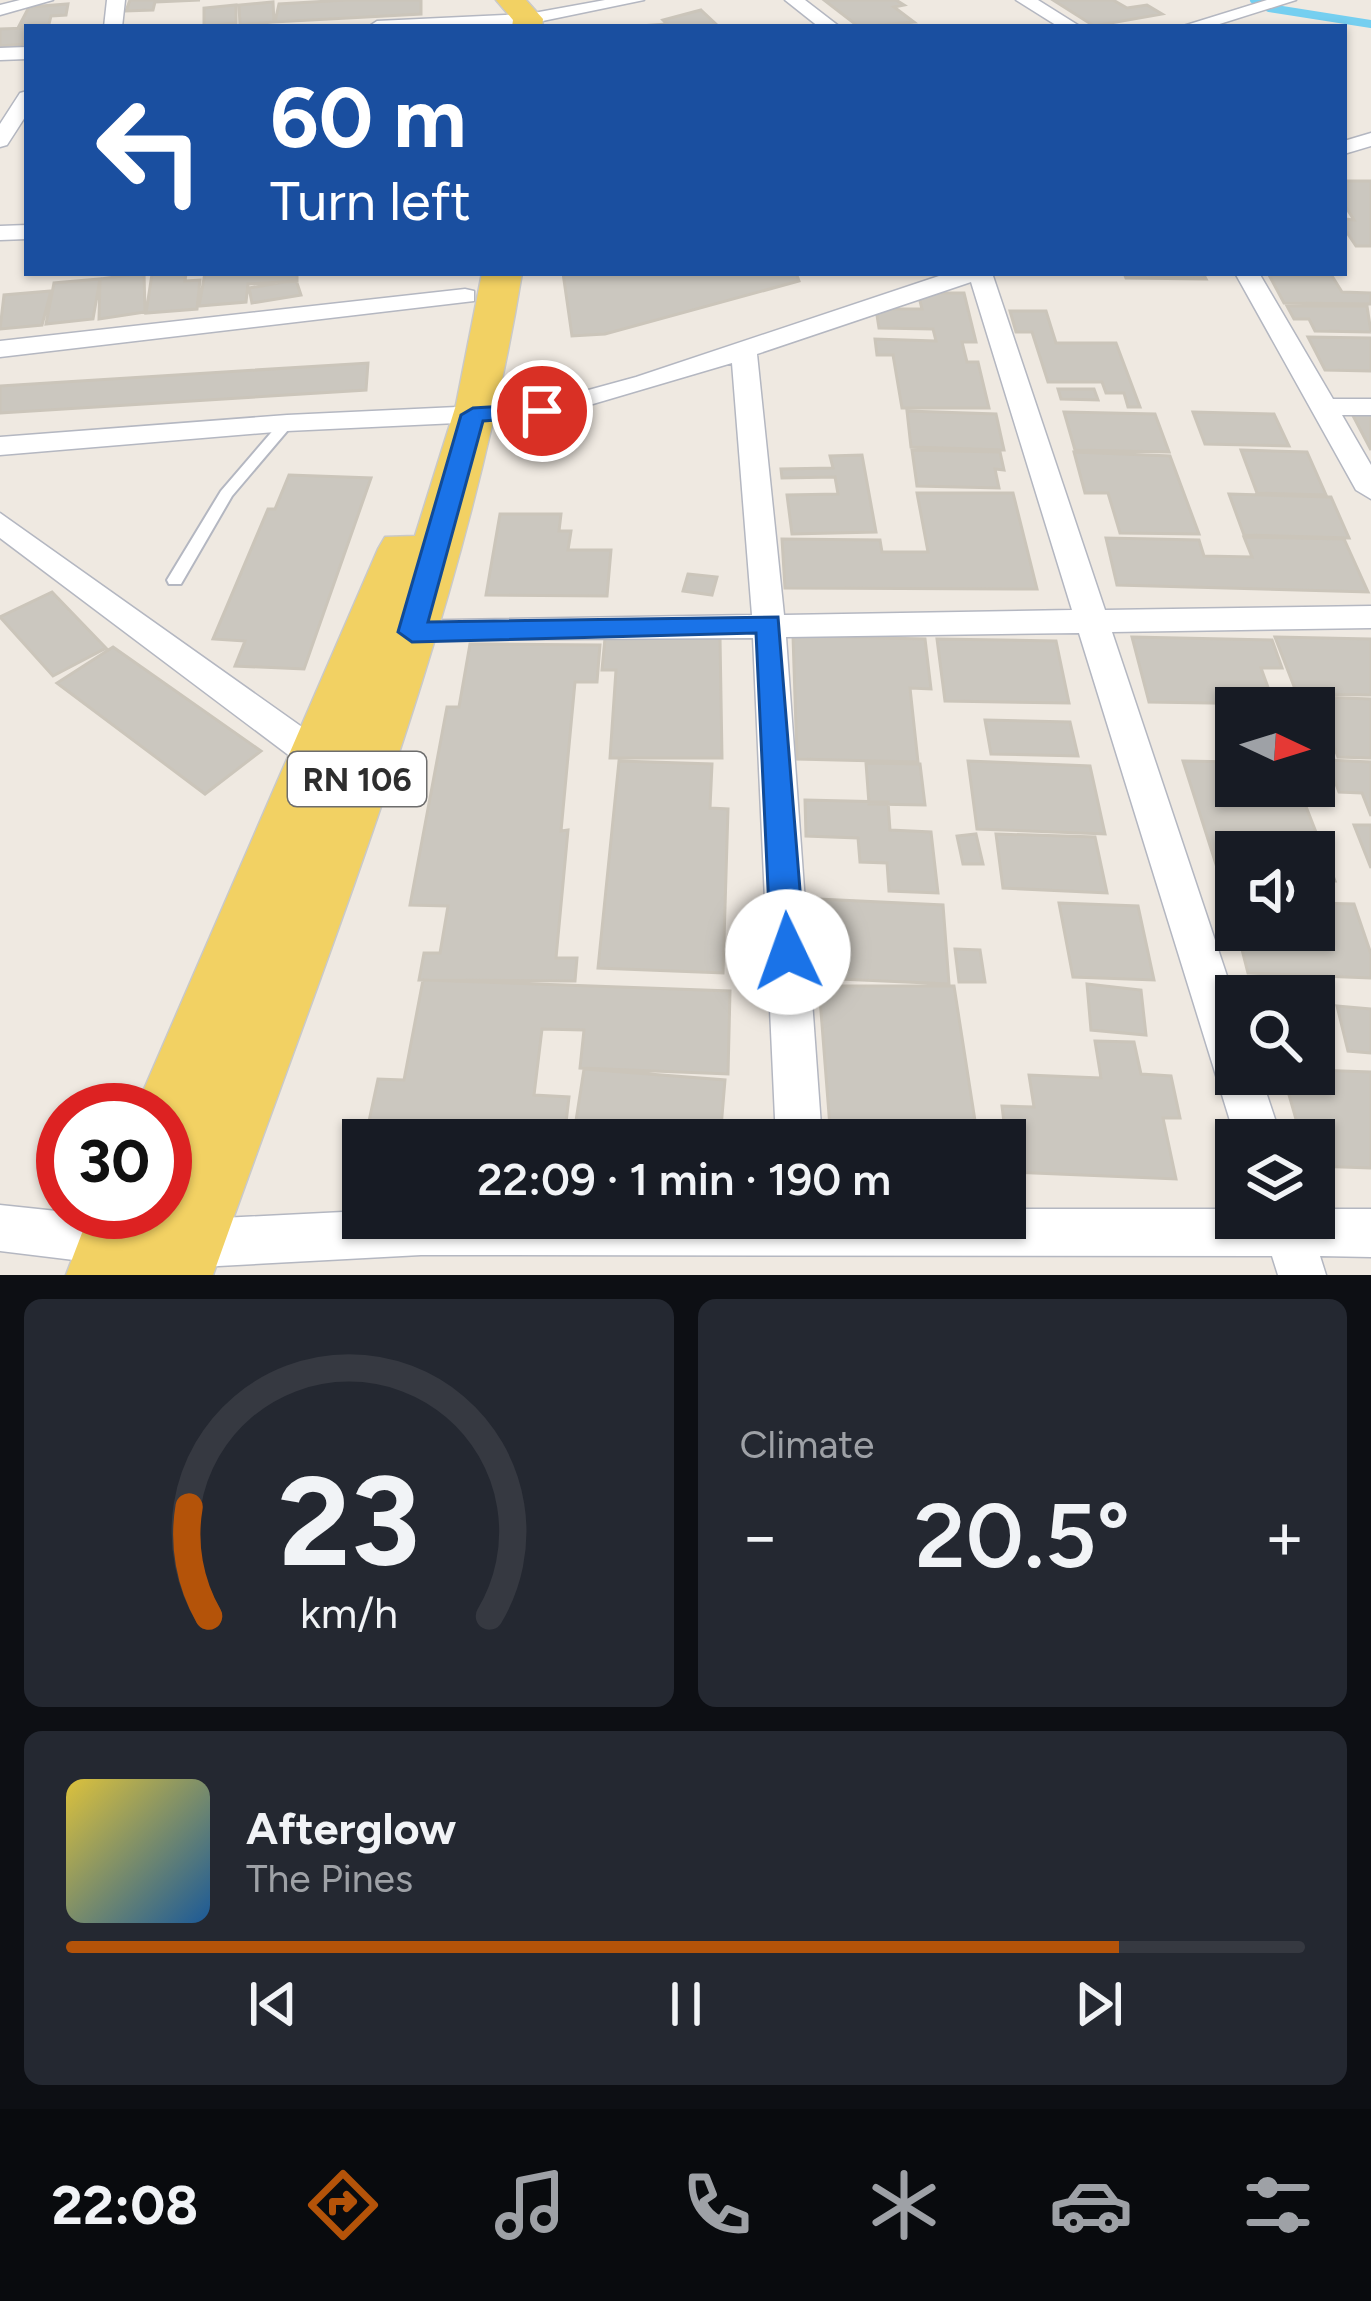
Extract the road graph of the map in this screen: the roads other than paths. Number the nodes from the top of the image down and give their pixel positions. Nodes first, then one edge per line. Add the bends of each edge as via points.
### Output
1 (44, 0) edge
2 (444, 0) edge
3 (635, 0) edge
4 (794, 0) edge
5 (1025, 0) edge
6 (1270, 3) edge
7 (0, 10) edge
8 (522, 15) edge
9 (450, 24) edge
10 (827, 24) edge
11 (1067, 24) edge
12 (1200, 24) edge
13 (24, 102) edge
14 (1, 138) edge
15 (967, 276) edge
16 (977, 276) edge
17 (1249, 276) edge
18 (479, 281) edge
19 (0, 349) edge
20 (744, 350) junction
21 (1324, 407) junction
22 (1371, 407) edge
23 (456, 416) junction
24 (287, 423) junction
25 (0, 446) edge
26 (1371, 490) edge
27 (0, 523) edge
28 (175, 580) dead end
29 (1371, 617) edge
30 (1096, 622) junction
31 (769, 623) junction
32 (391, 632) junction
33 (320, 759) junction
34 (1215, 1001) edge
35 (183, 1083) edge
36 (799, 1119) edge
37 (0, 1228) edge
38 (1026, 1233) edge
39 (1371, 1233) edge
40 (342, 1237) edge
41 (1291, 1242) edge
42 (141, 1250) edge

1 - 7 street
2 - 9 street
3 - 8 street
4 - 10 street
5 - 11 street
6 - 12 street
8 - 9 street
13 - 14 street
15 - 20 street
16 - 30 street
17 - 21 street
18 - 19 street
18 - 23 main road, RN 106
20 - 23 street via 542,411
20 - 31 street
21 - 22 street
21 - 26 street
23 - 24 street
23 - 32 main road, RN 106
24 - 25 street
24 - 28 lane via 226,494
27 - 33 street
29 - 30 street
30 - 31 street
30 - 34 street
31 - 32 street
31 - 36 street
32 - 33 main road, RN 106
32 - 42 main road, RN 106
33 - 35 main road, RN 106
37 - 42 street
38 - 41 street
39 - 41 street
40 - 42 street

